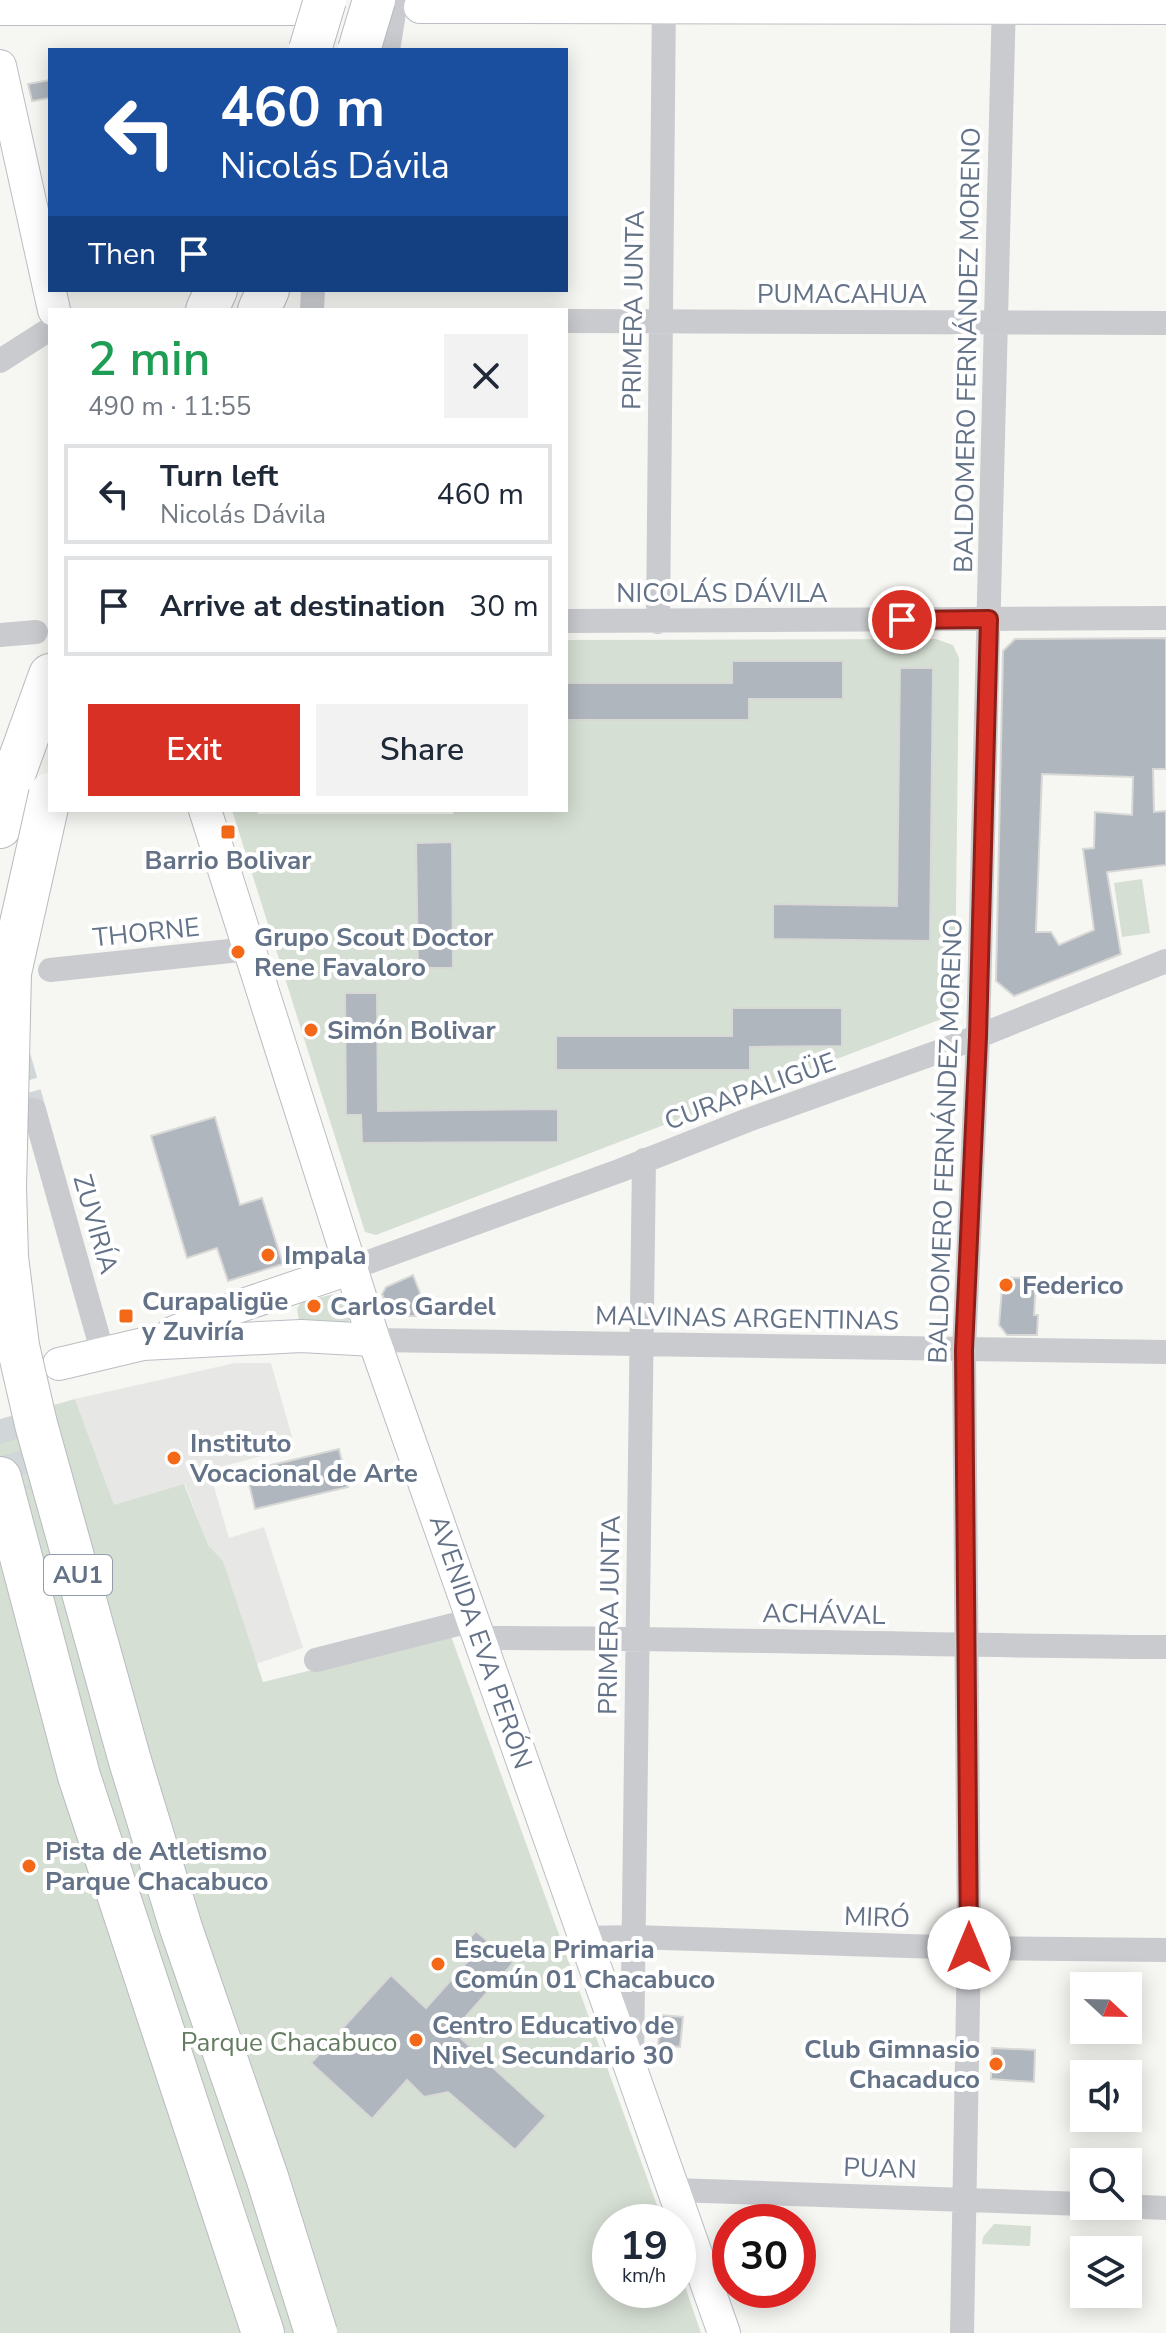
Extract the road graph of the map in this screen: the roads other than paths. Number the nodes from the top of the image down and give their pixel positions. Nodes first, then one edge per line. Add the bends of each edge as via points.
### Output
1 (311, 4) edge
2 (402, 4) edge
3 (664, 4) edge
4 (1004, 4) edge
5 (1166, 8) edge
6 (0, 9) edge
7 (310, 48) edge
8 (361, 48) edge
9 (389, 48) edge
10 (0, 66) edge
11 (48, 283) edge
12 (568, 321) edge
13 (661, 322) junction
14 (996, 322) junction
15 (1166, 323) edge
16 (48, 330) edge
17 (0, 361) edge
18 (1166, 618) edge
19 (989, 619) junction
20 (568, 621) edge
21 (658, 622) junction
22 (36, 632) dead end
23 (0, 635) edge
24 (48, 681) edge
25 (48, 803) edge
26 (206, 812) edge
27 (0, 827) edge
28 (249, 949) junction
29 (1166, 961) edge
30 (50, 970) dead end
31 (978, 1037) junction
32 (34, 1110) tunnel mouth
33 (644, 1160) junction
34 (352, 1268) junction
35 (293, 1289) junction
36 (301, 1336) junction
37 (374, 1340) junction
38 (641, 1343) junction
39 (143, 1344) junction
40 (964, 1350) junction
41 (1166, 1352) edge
42 (103, 1354) junction
43 (59, 1364) dead end
44 (0, 1478) tunnel mouth
45 (477, 1629) junction
46 (637, 1638) junction
47 (967, 1646) junction
48 (1166, 1647) edge
49 (316, 1660) dead end
50 (633, 1937) junction
51 (585, 1938) junction
52 (969, 1948) junction
53 (1166, 1950) edge
54 (632, 2071) junction
55 (674, 2190) junction
56 (965, 2199) junction
57 (1070, 2203) edge
58 (1142, 2207) edge
59 (1166, 2208) edge
60 (263, 2333) edge
61 (316, 2333) edge
62 (724, 2333) edge
63 (962, 2333) edge

1 - 6 main road
1 - 7 highway, bridge
2 - 3 main road
2 - 8 highway, bridge
2 - 9 street
3 - 4 main road
3 - 13 street, PRIMERA JUNTA
4 - 5 main road
4 - 14 street, BALDOMERO FERNÁNDEZ MORENO
10 - 11 main road
12 - 13 street, PUMACAHUA
13 - 14 street, PUMACAHUA
13 - 21 street, PRIMERA JUNTA
14 - 15 street, PUMACAHUA
14 - 19 street, BALDOMERO FERNÁNDEZ MORENO
16 - 17 street
18 - 19 street, NICOLÁS DÁVILA
19 - 21 street, NICOLÁS DÁVILA
19 - 31 street, BALDOMERO FERNÁNDEZ MORENO
20 - 21 street, NICOLÁS DÁVILA
22 - 23 street
24 - 27 highway
25 - 61 highway, AU1, bridge via 10,973 5,1188 18,1346 130,1761
26 - 28 main road, AVENIDA EVA PERÓN
28 - 30 street, THORNE
28 - 34 main road, AVENIDA EVA PERÓN
29 - 31 street, CURAPALIGÜE
31 - 33 street, CURAPALIGÜE
31 - 40 street, BALDOMERO FERNÁNDEZ MORENO
32 - 42 street, ZUVIRÍA
33 - 34 street, CURAPALIGÜE
33 - 38 street, PRIMERA JUNTA
34 - 35 main road
34 - 37 main road, AVENIDA EVA PERÓN
35 - 36 main road via 285,1314
35 - 39 main road
36 - 37 main road
36 - 39 main road
37 - 38 street, MALVINAS ARGENTINAS
37 - 45 main road, AVENIDA EVA PERÓN
38 - 40 street, MALVINAS ARGENTINAS
38 - 46 street, PRIMERA JUNTA
39 - 42 main road
40 - 41 street, MALVINAS ARGENTINAS
40 - 47 street, BALDOMERO FERNÁNDEZ MORENO
42 - 43 main road
44 - 60 highway, AU1 via 79,1776
45 - 46 street, ACHÁVAL
45 - 49 street, ACHÁVAL
45 - 51 main road, AVENIDA EVA PERÓN
46 - 47 street, ACHÁVAL
46 - 50 street, PRIMERA JUNTA
47 - 48 street, ACHÁVAL
47 - 52 street, BALDOMERO FERNÁNDEZ MORENO
50 - 51 street, MIRÓ
50 - 52 street, MIRÓ
50 - 54 street, PRIMERA JUNTA
51 - 54 main road, AVENIDA EVA PERÓN
52 - 53 street, MIRÓ
52 - 56 street, BALDOMERO FERNÁNDEZ MORENO
54 - 55 main road, AVENIDA EVA PERÓN
55 - 56 street, PUAN
55 - 62 main road, AVENIDA EVA PERÓN
56 - 57 street, PUAN
56 - 63 street, BALDOMERO FERNÁNDEZ MORENO
58 - 59 street

